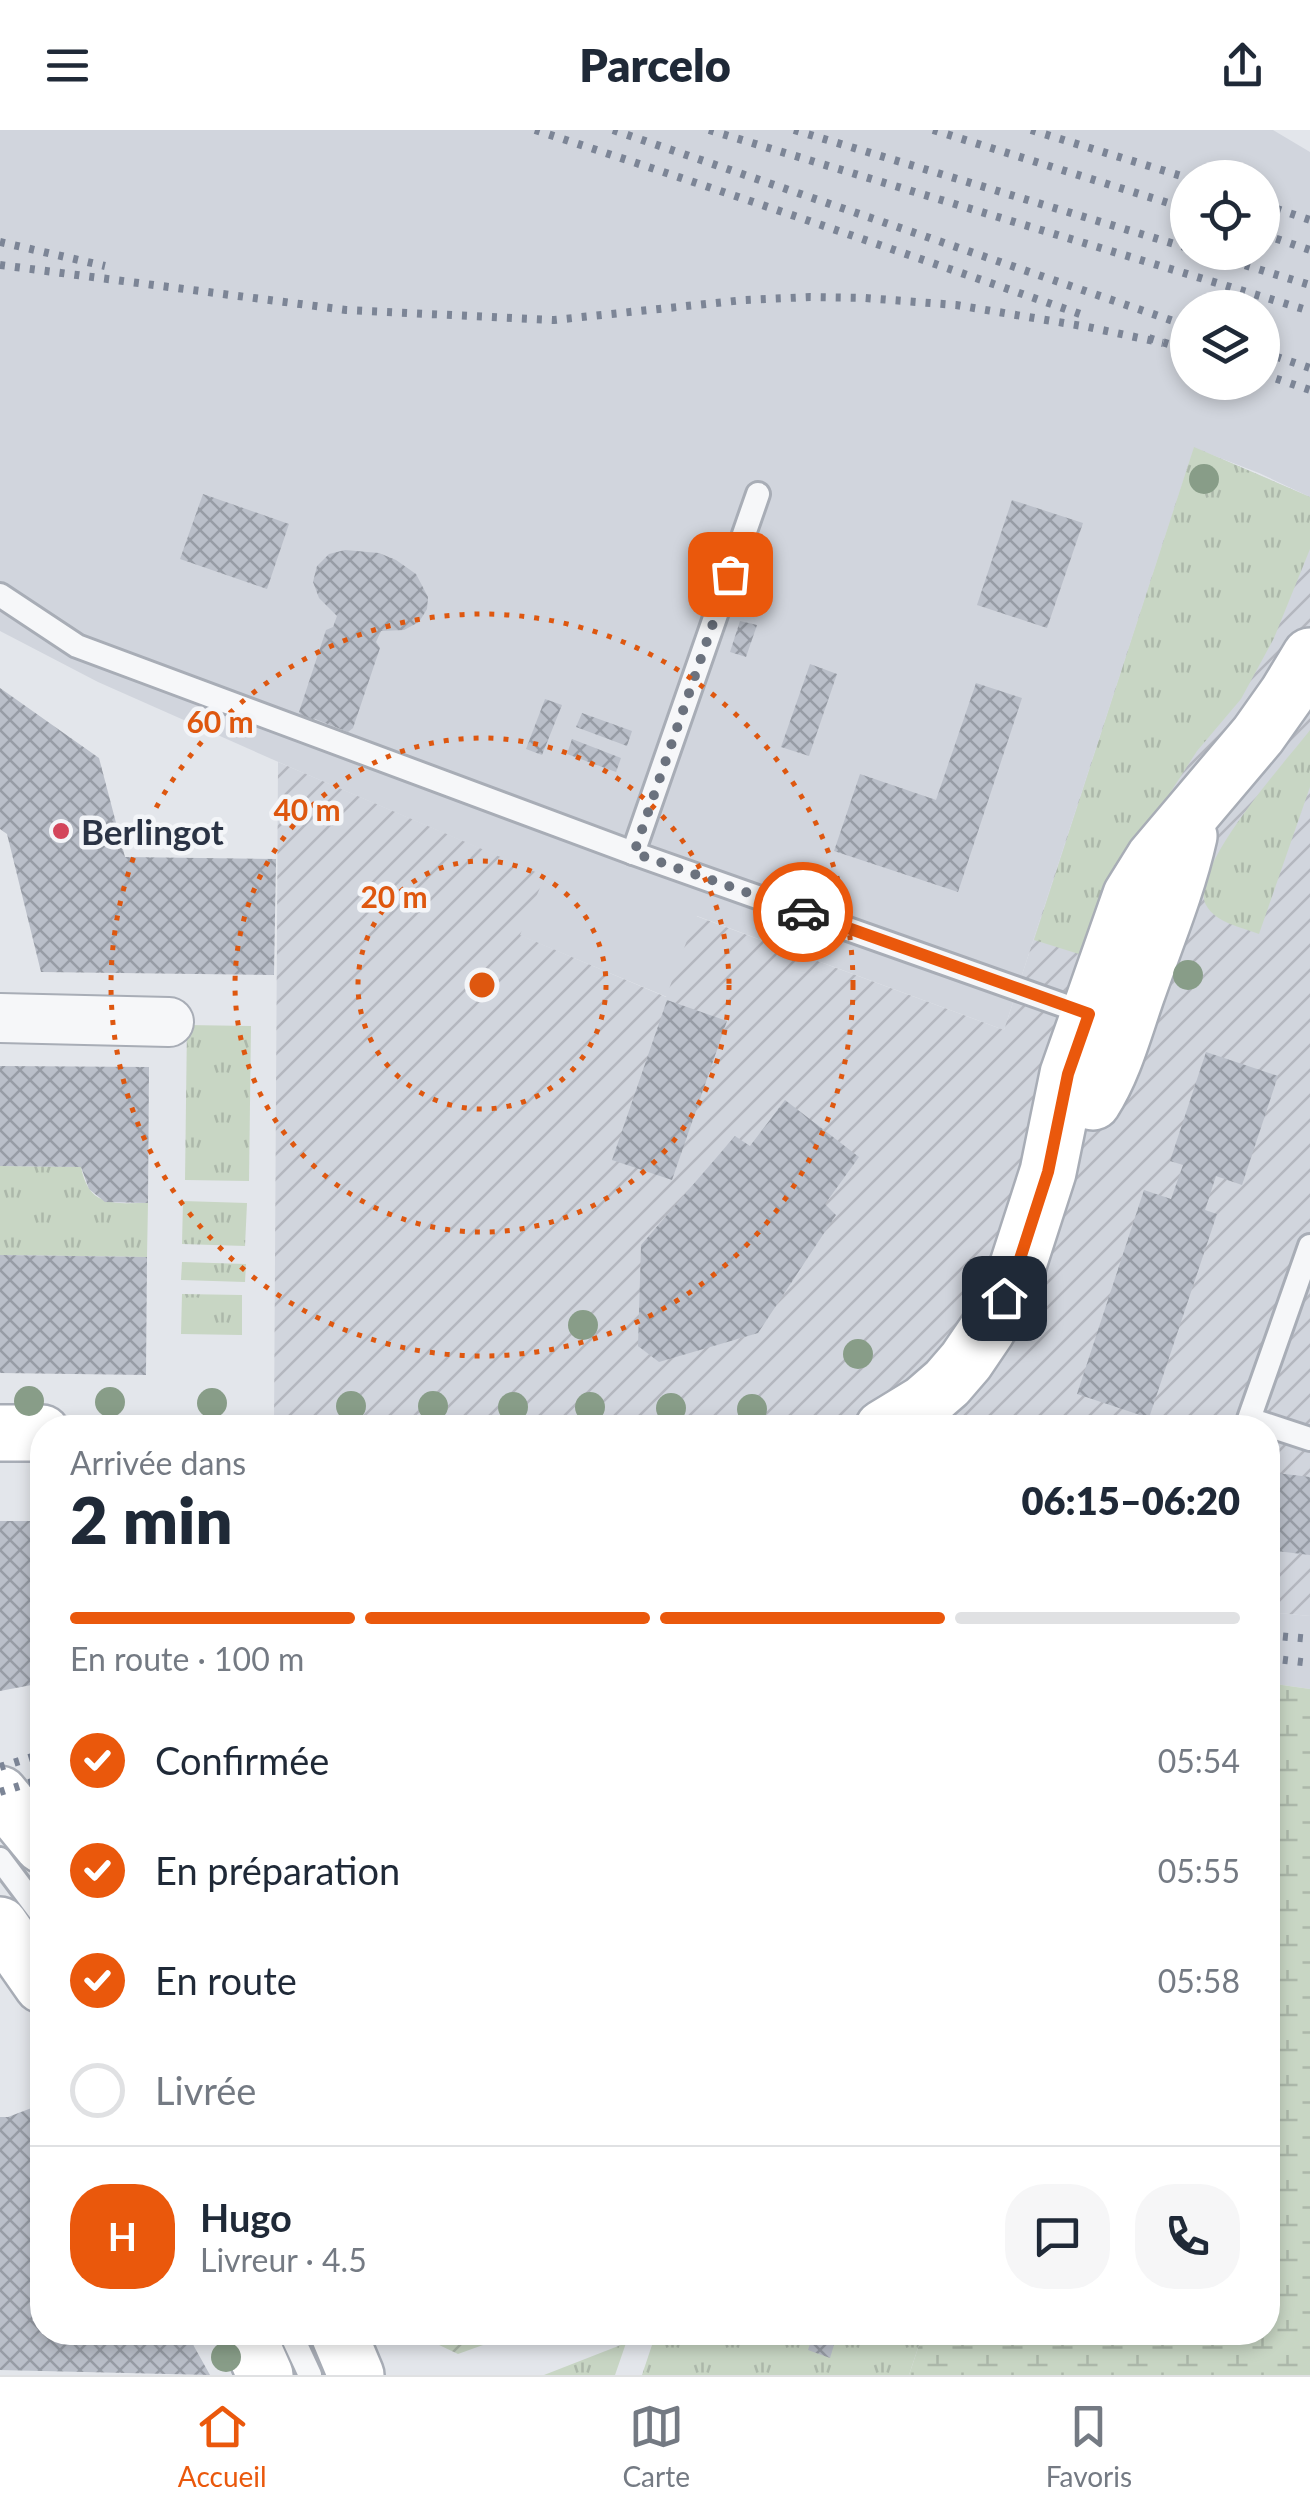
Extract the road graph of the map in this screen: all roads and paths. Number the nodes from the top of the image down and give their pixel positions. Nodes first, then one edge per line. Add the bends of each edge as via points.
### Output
1 (758, 494) dead end
2 (0, 595) edge
3 (1310, 656) edge
4 (634, 853) junction
5 (0, 1018) edge
6 (169, 1022) dead end
7 (1107, 1022) junction
8 (1310, 1246) edge
9 (905, 1415) edge
10 (1250, 1415) edge
11 (1280, 1429) edge
12 (0, 1433) edge
13 (30, 1433) edge
14 (1310, 1439) edge
15 (0, 1794) edge
16 (30, 1830) edge
17 (0, 1860) edge
18 (30, 1899) edge
19 (0, 1924) edge
20 (30, 1968) edge
21 (252, 2345) edge
22 (296, 2345) edge
23 (343, 2345) edge
24 (265, 2375) edge
25 (310, 2375) edge
26 (356, 2375) edge

1 - 4 lane
2 - 4 lane via 77,646
3 - 7 street via 1258,735 1131,894
4 - 7 lane
5 - 6 street
7 - 9 street via 1103,1086 1048,1172 1018,1265 987,1330 947,1383
8 - 10 lane
11 - 14 lane
12 - 13 street
15 - 16 street
17 - 18 lane
19 - 20 street
21 - 24 street
22 - 25 lane
23 - 26 street

